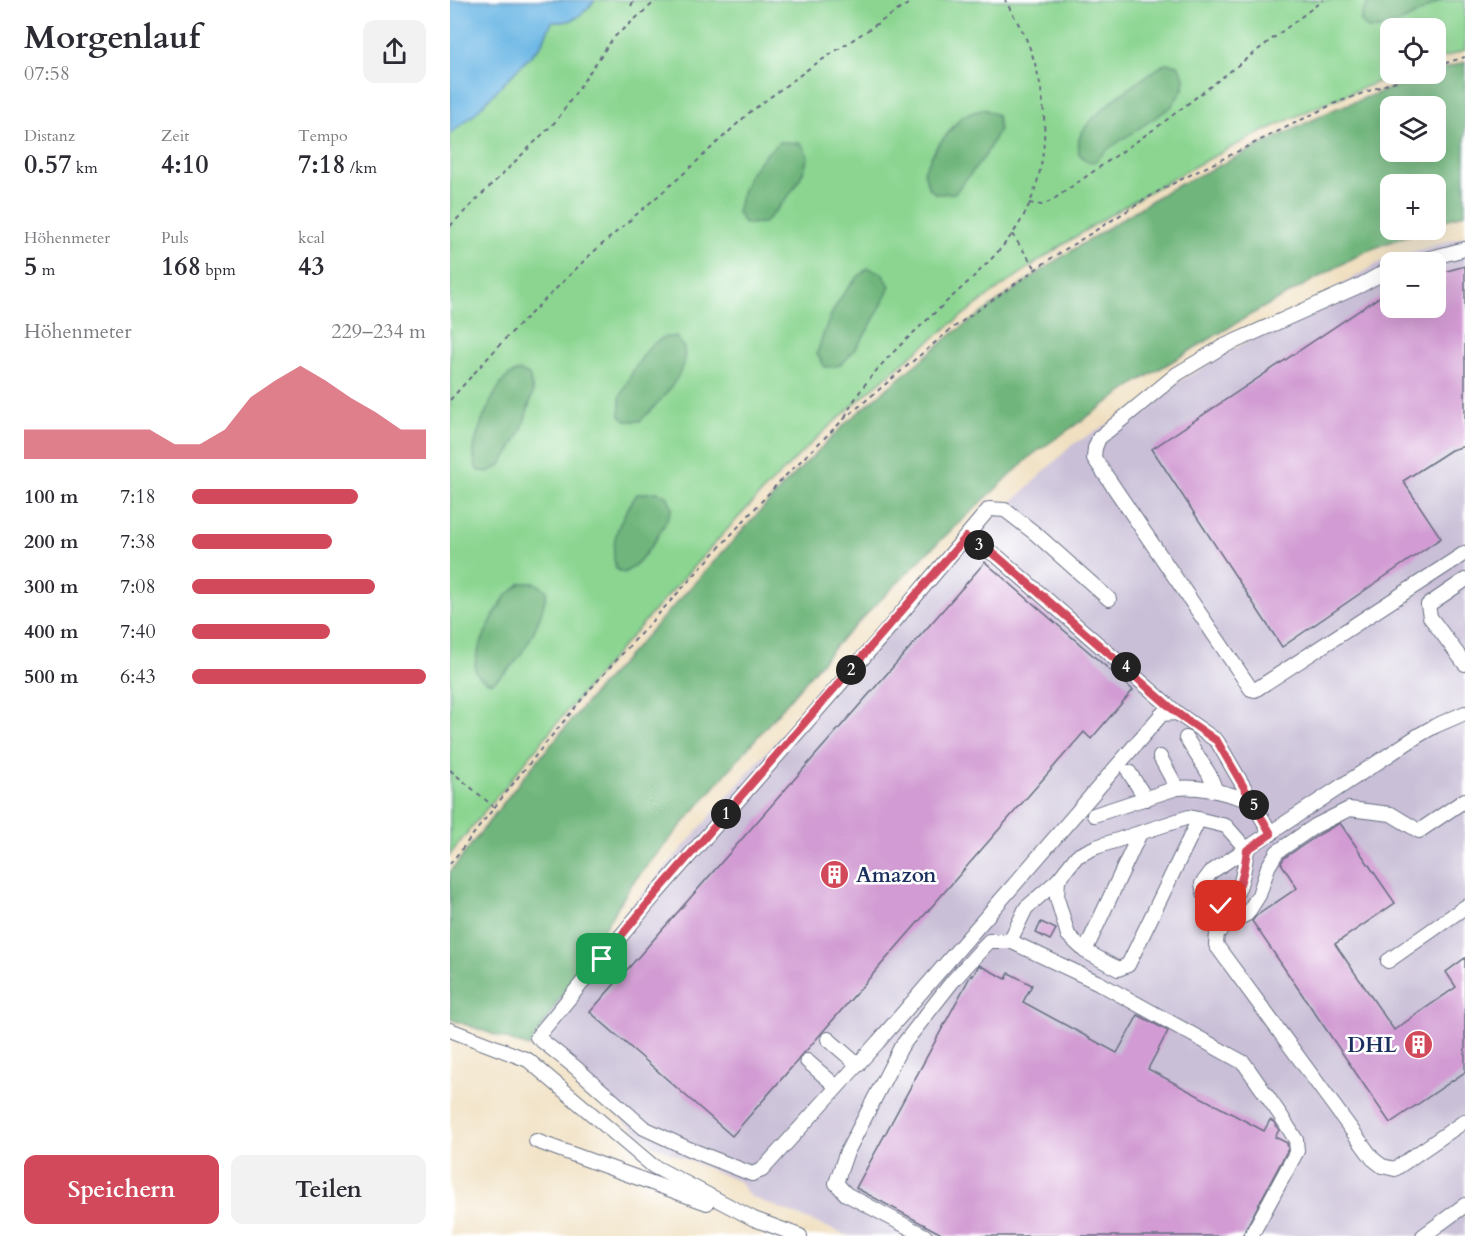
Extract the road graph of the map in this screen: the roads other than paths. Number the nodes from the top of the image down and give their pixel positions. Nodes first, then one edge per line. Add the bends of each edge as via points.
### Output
1 (1465, 249) edge
2 (1446, 254) edge
3 (1380, 275) edge
4 (966, 537) junction
5 (1465, 553) edge
6 (1465, 580) edge
7 (1109, 599) dead end
8 (1465, 664) edge
9 (1177, 713) junction
10 (1465, 713) edge
11 (1186, 738) dead end
12 (1160, 757) dead end
13 (1129, 772) dead end
14 (1177, 788) junction
15 (1216, 791) junction
16 (1146, 799) junction
17 (1465, 800) edge
18 (1252, 801) junction
19 (1094, 815) dead end
20 (1199, 819) junction
21 (1140, 833) junction
22 (1271, 834) junction
23 (1247, 850) junction
24 (1058, 880) junction
25 (1465, 907) edge
26 (1010, 941) junction
27 (1085, 951) junction
28 (1388, 961) dead end
29 (450, 1030) edge
30 (828, 1040) dead end
31 (807, 1061) dead end
32 (858, 1065) junction
33 (837, 1087) junction
34 (1465, 1121) edge
35 (536, 1141) dead end
36 (1465, 1205) edge
37 (754, 1220) junction
38 (800, 1236) edge
39 (925, 1236) edge
40 (1251, 1236) edge
41 (1423, 1236) edge

1 - 2 street
3 - 5 street via 1222,347 1177,374 1099,438 1094,458 1251,689
4 - 7 street via 989,509 1005,510
4 - 9 street via 998,557
4 - 33 street via 537,1036 644,1128 752,1174 762,1170
6 - 8 street via 1428,605 1430,617
9 - 18 street via 1217,741
9 - 32 street via 1162,714
10 - 22 street via 1419,735
11 - 15 street
12 - 14 street
13 - 16 street
14 - 15 street
14 - 16 street
15 - 18 street
16 - 19 street
17 - 34 street via 1419,831 1391,814 1349,809 1315,825 1277,852 1247,914 1217,933 1216,945 1382,1166 1395,1169
18 - 22 street
20 - 21 street via 1189,817
20 - 23 street via 1226,826
20 - 27 street via 1128,965 1118,969
21 - 24 street via 1077,856
21 - 27 street
22 - 23 street
23 - 23 street via 1235,896 1221,906 1212,904 1205,898 1202,884 1211,872
24 - 26 street via 1026,908
24 - 27 street via 1057,898 1068,935
25 - 28 street
26 - 39 street via 989,941 901,1047 846,1154 837,1183 846,1194
26 - 40 street via 1099,983 1244,1063 1296,1140 1297,1151
29 - 37 street via 528,1060 653,1166
30 - 32 street
31 - 33 street
32 - 33 street
35 - 37 street
36 - 41 street
37 - 38 street

